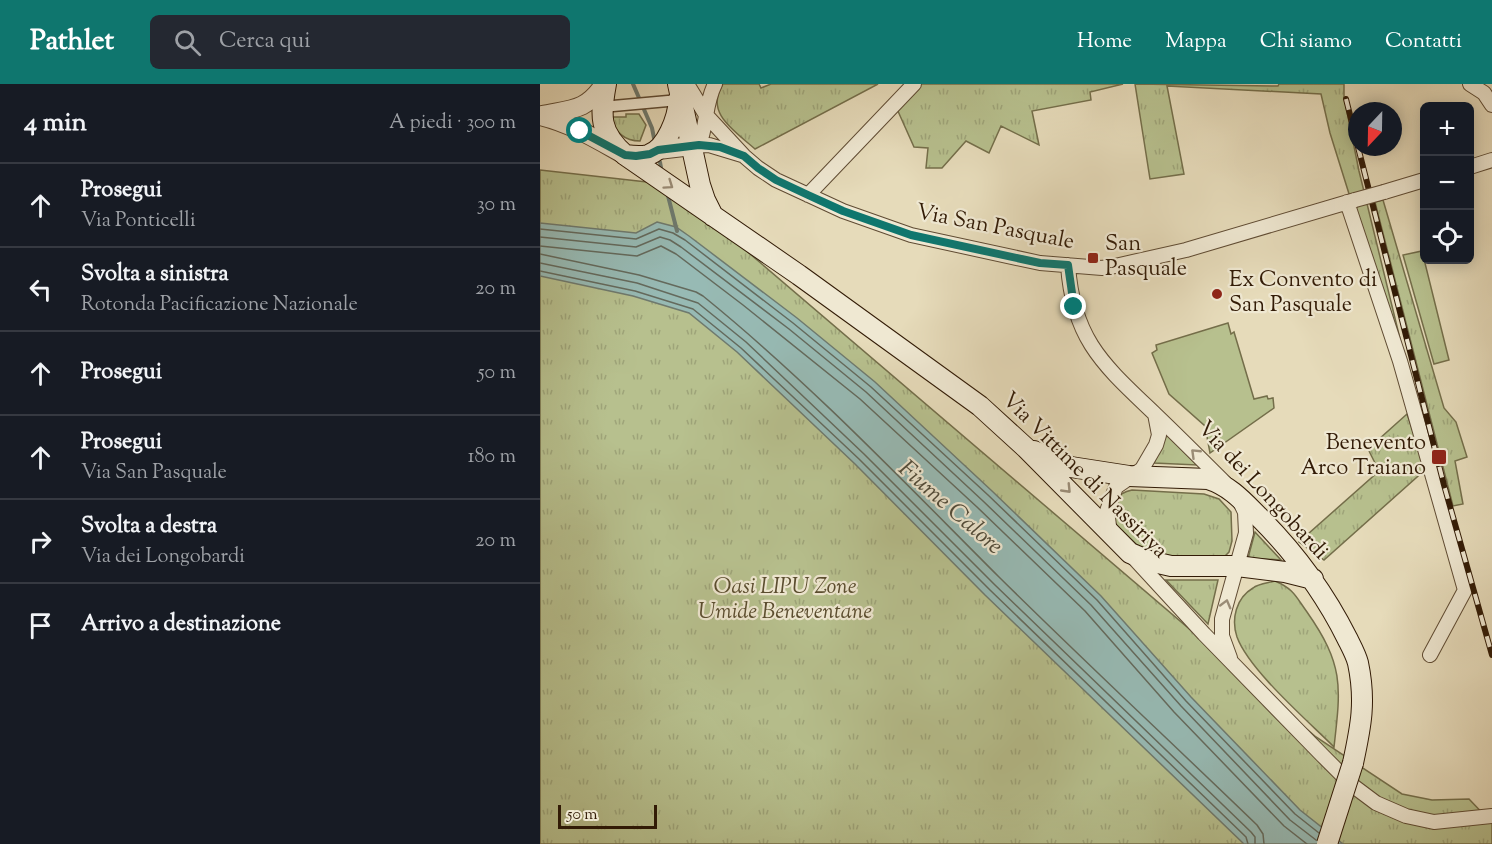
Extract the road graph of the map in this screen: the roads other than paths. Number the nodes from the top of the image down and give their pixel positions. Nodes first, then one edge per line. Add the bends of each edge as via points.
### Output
1 (605, 84) edge
2 (715, 84) edge
3 (914, 84) edge
4 (1470, 84) edge
5 (681, 90) edge
6 (1492, 105) edge
7 (602, 107) junction
8 (540, 115) edge
9 (706, 115) junction
10 (695, 146) junction
11 (658, 150) junction
12 (625, 155) junction
13 (744, 156) junction
14 (1491, 165) edge
15 (1474, 167) edge
16 (1420, 181) edge
17 (808, 195) junction
18 (1351, 201) junction
19 (713, 216) junction
20 (1068, 265) junction
21 (1155, 414) junction
22 (1026, 448) junction
23 (1129, 476) junction
24 (1235, 492) junction
25 (1111, 534) junction
26 (1130, 554) junction
27 (1237, 566) junction
28 (1313, 579) junction
29 (1430, 655) dead end
30 (1231, 660) junction
31 (1492, 816) edge
32 (1327, 844) edge

1 - 7 main road
1 - 8 street via 582,106
2 - 9 street
3 - 17 street
4 - 6 street via 1484,93
5 - 7 street
5 - 9 street
5 - 10 main road
5 - 11 main road via 675,120
7 - 12 main road, Via Vittime di Nassiriya via 606,134
8 - 12 street
9 - 10 street via 705,131
9 - 13 street
10 - 11 street
10 - 13 street via 720,147
10 - 19 main road via 705,200
11 - 12 main road via 643,156
12 -> 19 main road, Via Vittime di Nassiriya
13 - 17 street, Via San Pasquale via 776,180
14 - 15 street
16 - 18 street, Via San Pasquale, bridge
17 - 20 street, Via San Pasquale via 911,235 1040,263
18 - 20 street, Via San Pasquale via 1186,250 1114,266
18 - 29 street via 1465,590
19 - 22 main road, Via Vittime di Nassiriya via 925,364
20 - 21 street, Via dei Longobardi via 1074,307 1093,350
21 - 23 street via 1159,435 1156,445 1142,469
24 -> 21 street, Via dei Longobardi
22 - 23 main road via 1071,467
22 -> 25 main road, Via Vittime di Nassiriya
23 - 24 main road via 1208,479
23 - 25 street via 1116,487 1107,511
24 - 27 street via 1245,512 1246,533
24 - 28 main road, Via dei Longobardi
25 - 26 main road, Via Vittime di Nassiriya
26 - 27 main road via 1171,566
26 - 30 street, Via Vittime di Nassiriya
27 - 28 main road
30 -> 27 street via 1222,636 1222,619
28 - 32 main road, Via dei Longobardi, bridge via 1358,660 1363,700 1353,763
30 - 31 street, Via Vittime di Nassiriya via 1345,778 1376,803 1406,816 1434,822

